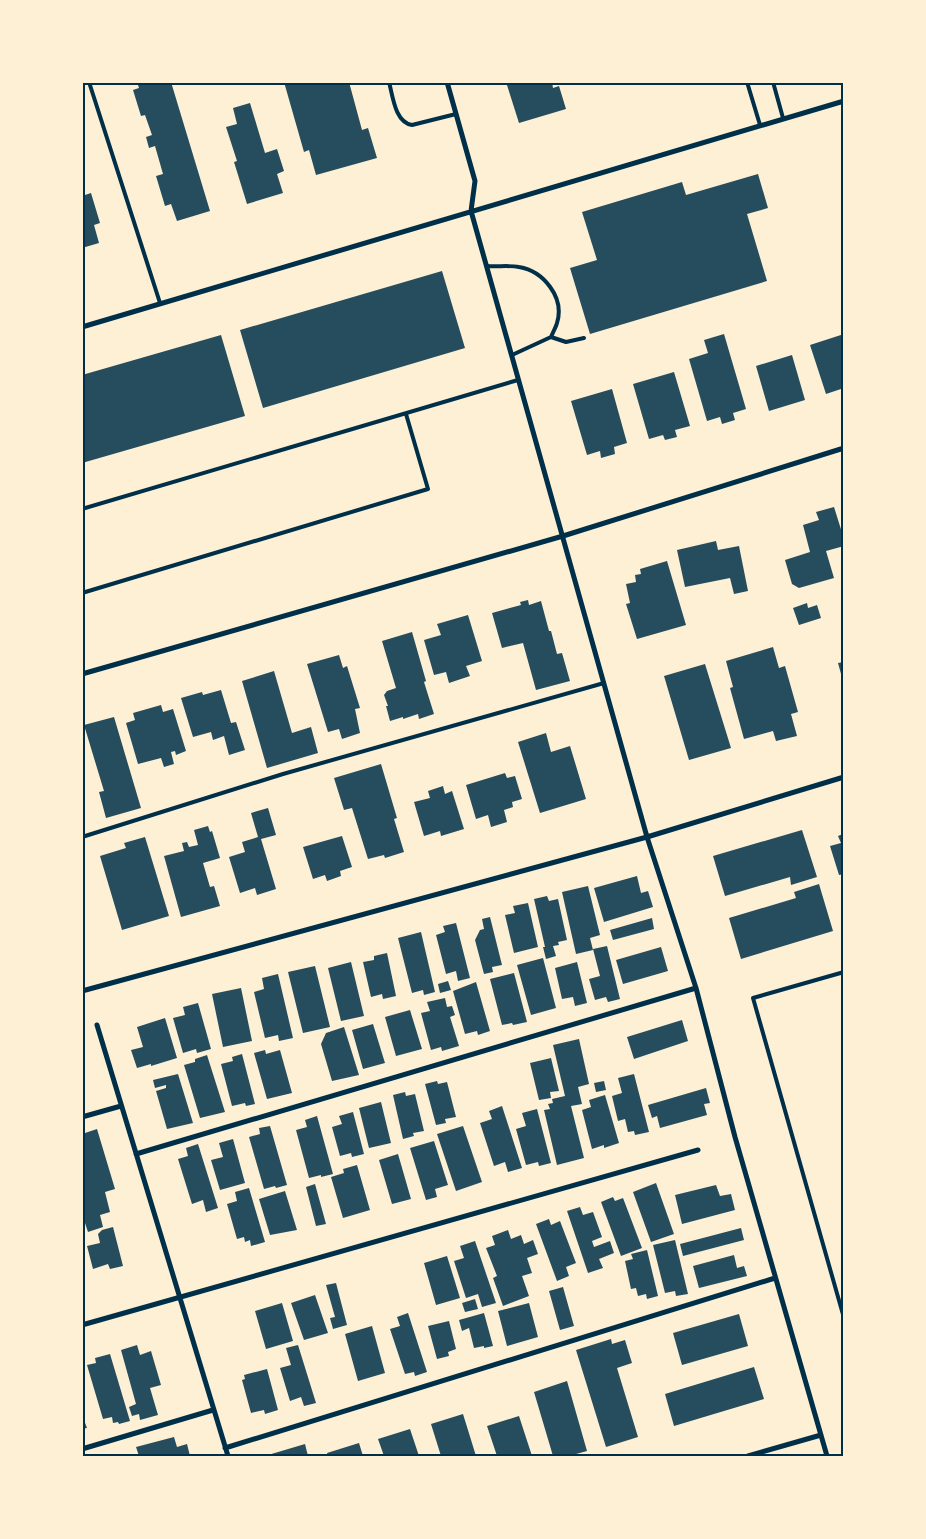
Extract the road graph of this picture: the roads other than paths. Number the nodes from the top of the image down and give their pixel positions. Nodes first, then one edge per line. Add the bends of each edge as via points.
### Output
1 (89, 82) edge
2 (389, 82) edge
3 (447, 82) edge
4 (747, 82) edge
5 (773, 82) edge
6 (844, 101) edge
7 (456, 114) junction
8 (784, 118) junction
9 (760, 125) junction
10 (471, 211) junction
11 (487, 266) junction
12 (160, 304) junction
13 (82, 327) edge
14 (551, 337) junction
15 (584, 338) dead end
16 (512, 355) junction
17 (518, 380) junction
18 (406, 414) junction
19 (844, 448) edge
20 (82, 509) edge
21 (563, 536) junction
22 (82, 593) edge
23 (82, 674) edge
24 (604, 683) junction
25 (844, 777) edge
26 (82, 837) edge
27 (647, 837) junction
28 (844, 972) edge
29 (696, 988) junction
30 (83, 990) edge
31 (96, 1025) dead end
32 (121, 1106) junction
33 (82, 1118) edge
34 (698, 1150) dead end
35 (136, 1154) junction
36 (775, 1278) junction
37 (178, 1297) junction
38 (844, 1318) edge
39 (82, 1325) edge
40 (214, 1410) junction
41 (821, 1434) junction
42 (225, 1448) junction
43 (82, 1449) edge
44 (228, 1456) edge
45 (748, 1456) edge
46 (827, 1456) edge

1 - 12 lane
2 - 7 lane via 399,118 405,124
3 - 7 street
4 - 9 lane
5 - 8 lane
6 - 8 street
7 - 10 street via 475,181
8 - 9 street
9 - 10 street
10 - 11 street
10 - 12 street
11 - 14 lane via 519,267 538,274 552,288 558,305 558,321
11 - 16 street
12 - 13 street
14 - 15 lane via 566,342
14 - 16 lane
16 - 17 street
17 - 18 lane
17 - 21 street
18 - 20 lane
18 - 22 lane via 428,489
19 - 21 street
21 - 23 street
21 - 24 street
24 - 26 lane via 283,774
24 - 27 street
25 - 27 street
27 - 29 street
27 - 30 street
28 - 38 lane via 753,998
29 - 35 street
29 - 36 street
31 - 32 street
32 - 33 street
32 - 35 street
34 - 37 street
35 - 37 street
36 - 41 street
36 - 42 street
37 - 39 street
37 - 40 street
40 - 42 street
40 - 43 street
41 - 45 street
41 - 46 street
42 - 44 street

